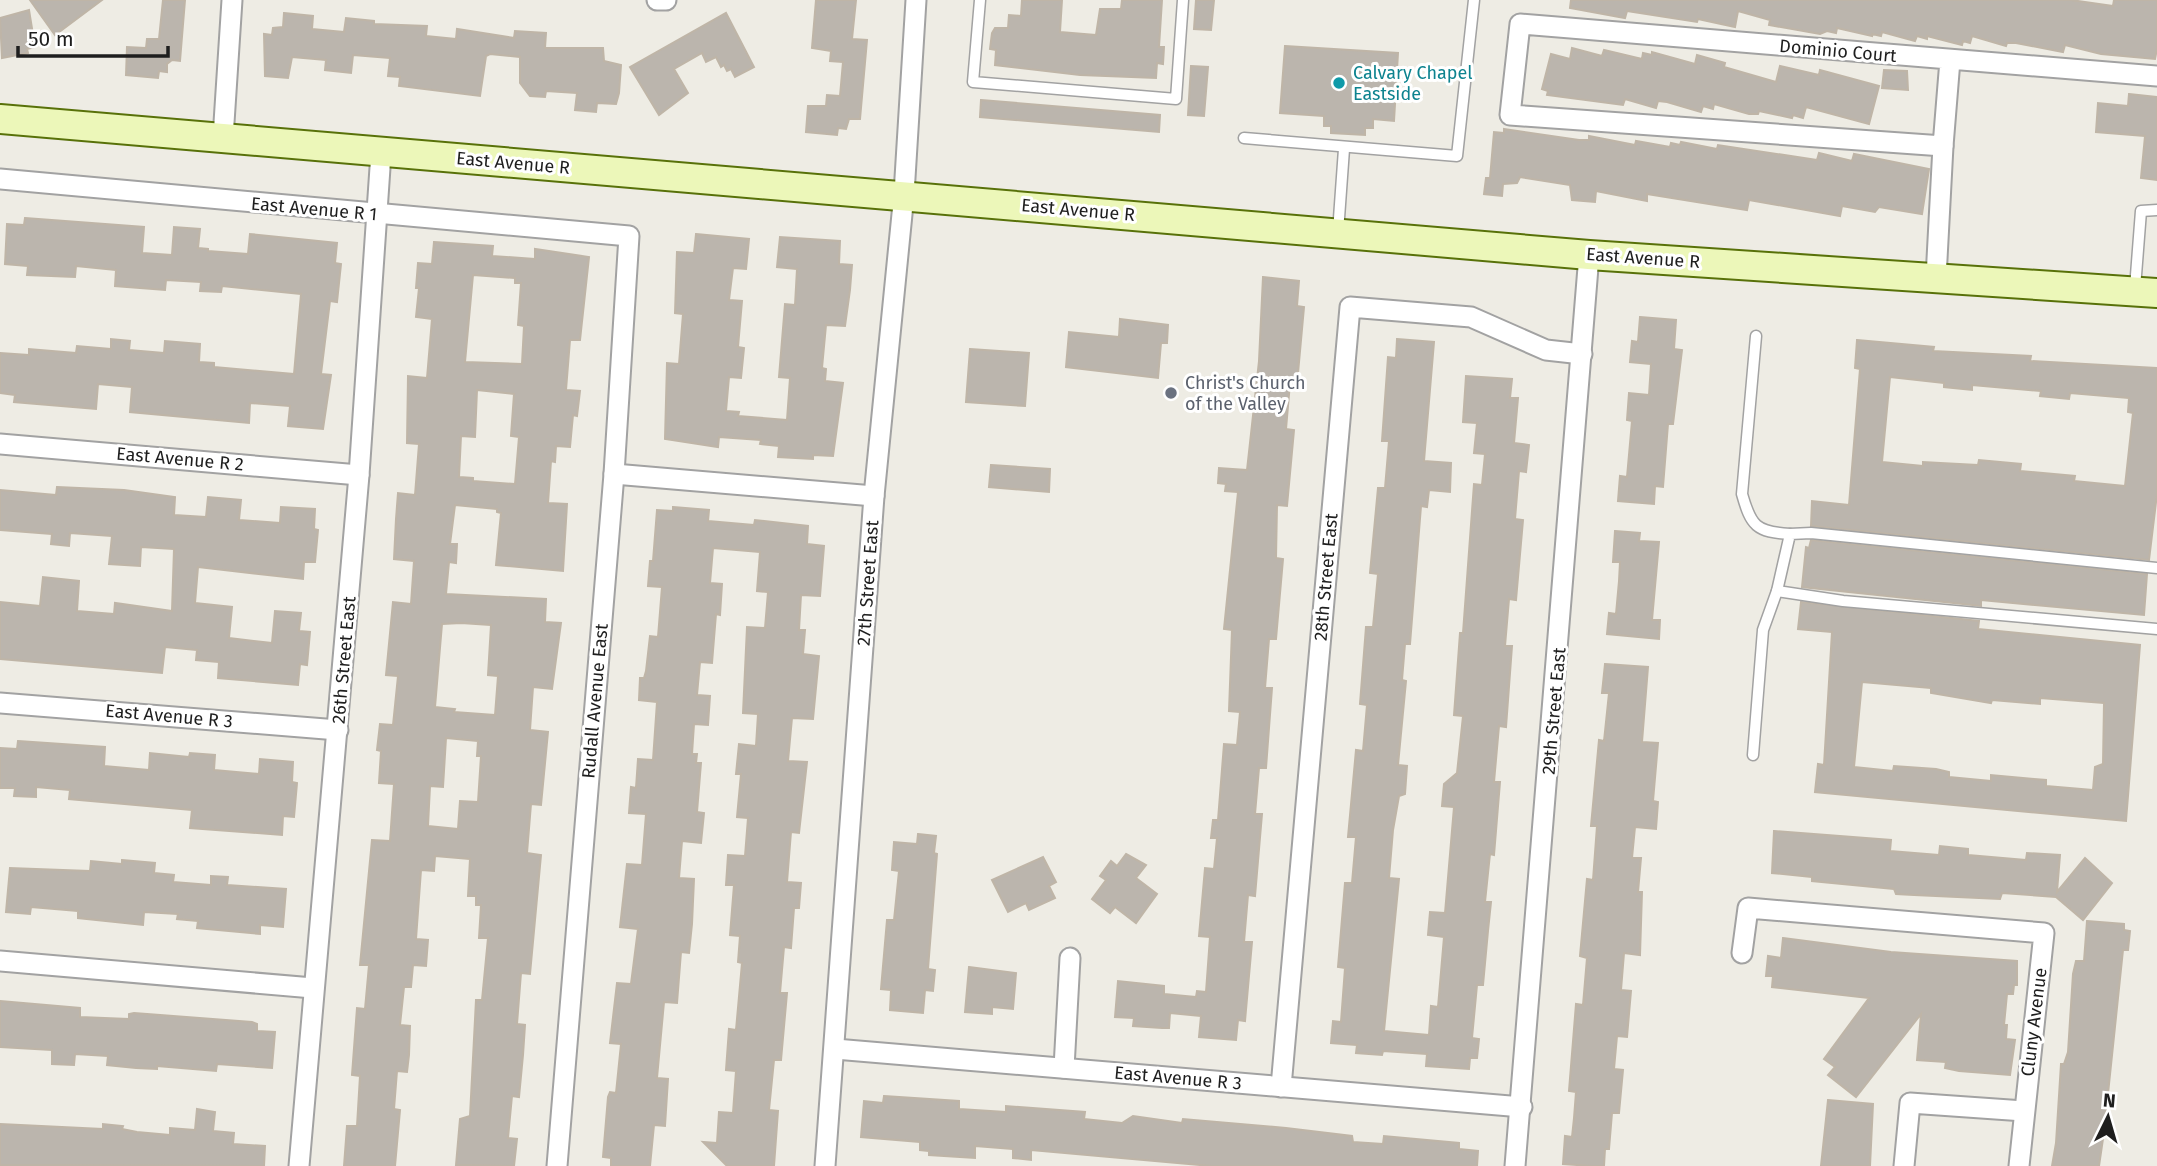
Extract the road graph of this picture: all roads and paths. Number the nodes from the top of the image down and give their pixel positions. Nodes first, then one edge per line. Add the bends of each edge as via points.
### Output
1 (232, 0) edge
2 (657, 0) edge
3 (666, 0) edge
4 (916, 0) edge
5 (979, 0) edge
6 (1183, 0) edge
7 (1474, 0) edge
8 (1950, 60) junction
9 (2157, 76) edge
10 (0, 119) edge
11 (223, 138) junction
12 (1244, 138) dead end
13 (1943, 146) junction
14 (1344, 149) junction
15 (381, 152) junction
16 (0, 179) edge
17 (904, 194) junction
18 (2157, 210) edge
19 (376, 215) junction
20 (1338, 233) junction
21 (629, 236) joint
22 (1589, 255) junction
23 (1936, 278) junction
24 (2146, 292) edge
25 (1756, 335) dead end
26 (1583, 354) junction
27 (0, 443) edge
28 (614, 474) junction
29 (359, 475) junction
30 (874, 496) junction
31 (1790, 534) junction
32 (2157, 568) edge
33 (1777, 590) junction
34 (2157, 629) edge
35 (0, 703) edge
36 (338, 730) junction
37 (1753, 755) dead end
38 (1742, 953) dead end
39 (1070, 958) dead end
40 (0, 961) edge
41 (313, 988) junction
42 (835, 1049) junction
43 (1064, 1068) junction
44 (1281, 1087) junction
45 (1522, 1107) junction
46 (2024, 1111) junction
47 (299, 1166) edge
48 (557, 1166) edge
49 (825, 1166) edge
50 (1516, 1166) edge
51 (1904, 1166) edge
52 (2019, 1166) edge

1 - 11 street
2 - 3 street
4 - 17 street, 27th Street East
5 - 6 lane via 974,82 1175,99
7 - 14 lane via 1457,156
8 - 9 street, Dominio Court
8 - 13 street
8 - 13 street, Dominio Court via 1520,24 1510,115
10 - 11 main road, East Avenue R
11 - 15 main road, East Avenue R
12 - 14 lane
13 - 23 street
14 - 20 lane
15 - 17 main road, East Avenue R
15 - 19 street, 26th Street East
16 - 19 street, East Avenue R 1
17 - 20 main road, East Avenue R
17 - 30 street, 27th Street East
18 - 24 lane via 2141,211
19 - 21 street, East Avenue R 1
19 - 29 street, 26th Street East
20 - 22 main road, East Avenue R
21 - 28 street, Rudall Avenue East
22 - 23 main road, East Avenue R
22 - 26 street, 29th Street East
23 - 24 main road, East Avenue R
25 - 31 lane via 1742,494 1749,518 1764,532
26 - 44 street, 28th Street East via 1546,350 1471,317 1350,307
26 - 45 street, 29th Street East
27 - 29 street, East Avenue R 2
28 - 30 street
28 - 48 street, Rudall Avenue East
29 - 36 street, 26th Street East
30 - 42 street, 27th Street East
31 - 32 lane
31 - 33 lane
33 - 34 lane via 1831,600
33 - 37 lane via 1763,630
35 - 36 street, East Avenue R 3
36 - 41 street, 26th Street East
38 - 46 street, Cluny Avenue via 1748,908 2044,933
39 - 43 street
40 - 41 street
41 - 47 street, 26th Street East
42 - 43 street, East Avenue R 3
42 - 49 street, 27th Street East
43 - 44 street, East Avenue R 3
44 - 45 street, East Avenue R 3
45 - 50 street, 29th Street East
46 - 51 street via 1910,1103
46 - 52 street, Cluny Avenue

